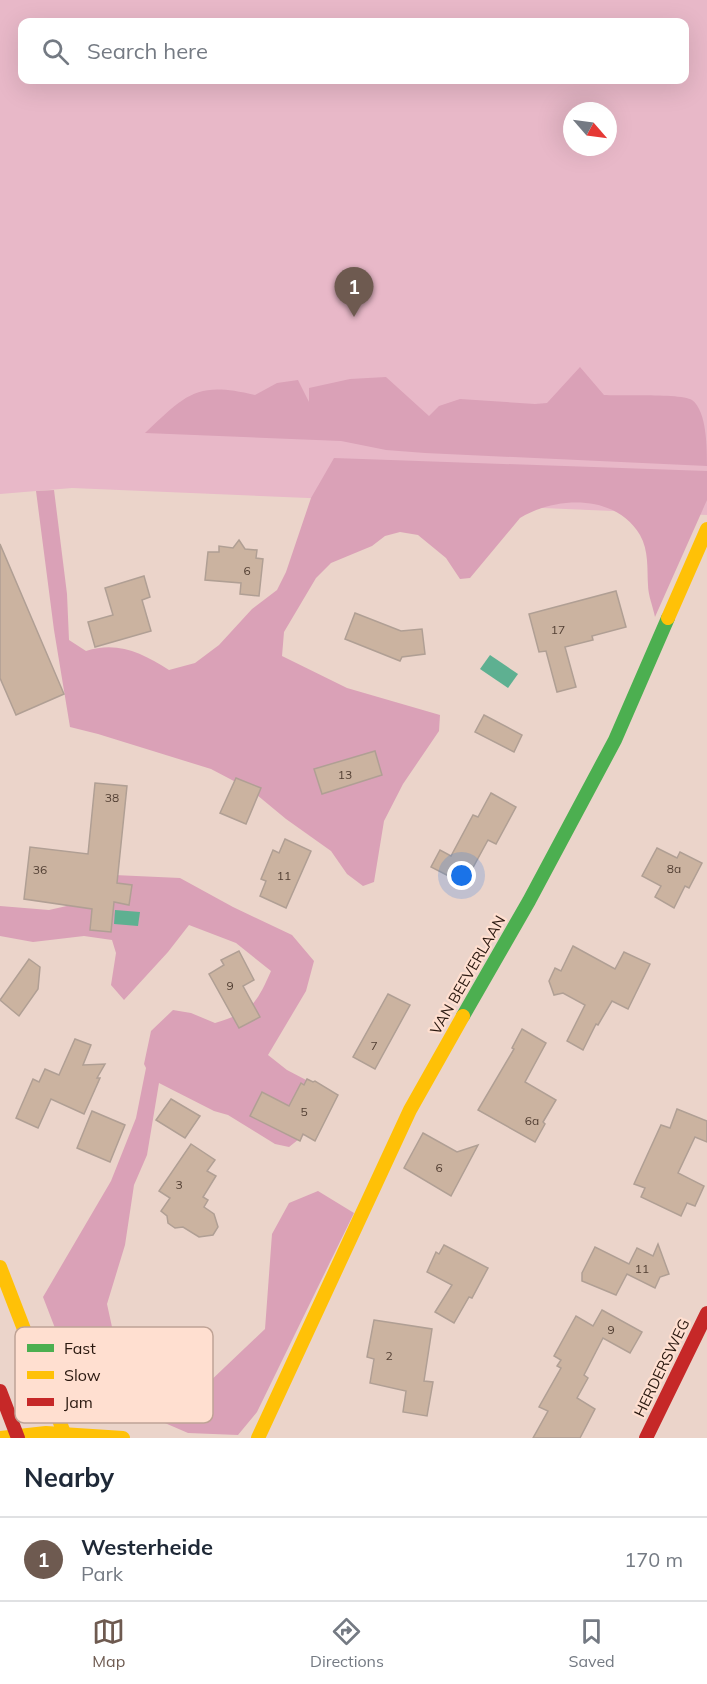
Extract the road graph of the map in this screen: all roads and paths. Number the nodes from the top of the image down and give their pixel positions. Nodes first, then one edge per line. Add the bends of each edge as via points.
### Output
1 (707, 529) edge
2 (0, 1268) edge
3 (707, 1313) edge
4 (23, 1327) edge
5 (0, 1391) edge
6 (65, 1435) edge
7 (17, 1436) edge
8 (0, 1438) edge
9 (123, 1438) edge
10 (258, 1438) edge
11 (646, 1438) edge

1 - 10 street, VAN BEEVERLAAN via 615,740 410,1110
2 - 4 street
3 - 11 street, HERDERSWEG
5 - 7 street
6 - 7 street
6 - 9 street
7 - 8 street

